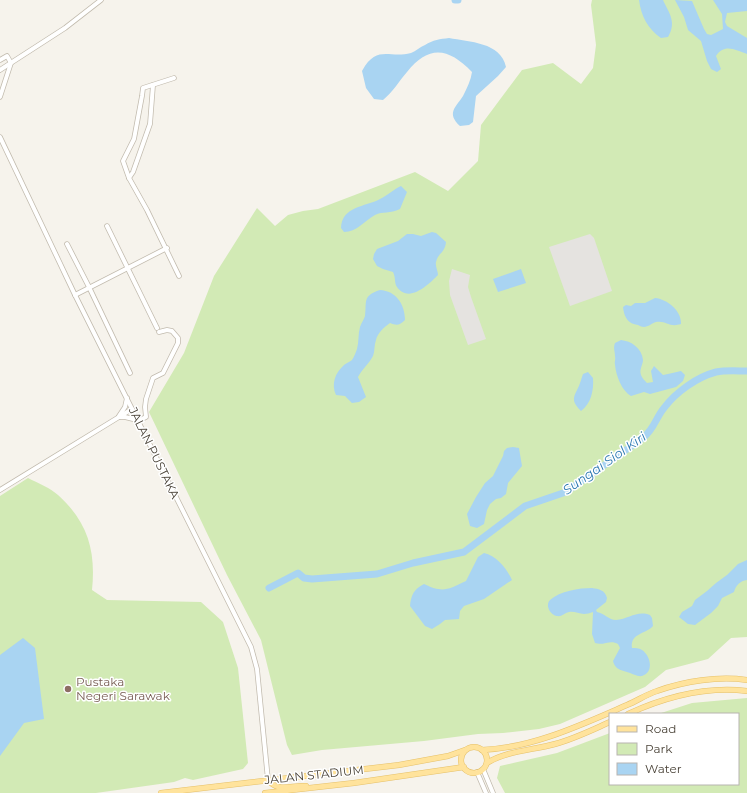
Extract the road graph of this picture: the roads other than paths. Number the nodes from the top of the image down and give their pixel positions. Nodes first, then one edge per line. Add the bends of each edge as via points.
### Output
1 (101, 0) edge
2 (0, 52) edge
3 (2, 59) edge
4 (11, 63) junction
5 (0, 70) edge
6 (174, 78) dead end
7 (153, 85) junction
8 (0, 97) edge
9 (0, 137) edge
10 (129, 178) junction
11 (107, 226) dead end
12 (67, 244) dead end
13 (167, 248) junction
14 (128, 267) junction
15 (179, 276) dead end
16 (89, 287) junction
17 (75, 295) junction
18 (130, 373) dead end
19 (127, 398) junction
20 (132, 409) junction
21 (117, 418) junction
22 (138, 421) junction
23 (0, 490) edge
24 (747, 680) edge
25 (747, 691) edge
26 (630, 713) edge
27 (609, 722) edge
28 (465, 750) junction
29 (482, 750) junction
30 (487, 762) junction
31 (464, 767) junction
32 (483, 769) junction
33 (476, 772) junction
34 (268, 780) junction
35 (321, 786) junction
36 (162, 793) edge
37 (265, 793) edge
38 (486, 793) edge
39 (493, 793) edge

1 - 4 street via 65,28
2 - 3 street
3 - 4 street via 7,56
4 - 5 street
4 - 8 street
6 - 7 street
7 - 10 street via 150,124
7 - 10 street via 143,88 134,139 123,161
9 - 17 street, JALAN PUSTAKA
10 - 13 street
11 - 14 street
12 - 16 street
13 - 14 street
13 - 15 street
14 - 16 street
14 - 22 street via 158,330 172,331 177,335 178,342 163,372 153,378 146,399 146,417
16 - 17 street
16 - 18 street
17 - 19 street, JALAN PUSTAKA
19 - 20 street, JALAN PUSTAKA
19 - 21 street via 125,407
20 - 21 street
20 - 22 street, JALAN PUSTAKA
21 - 22 street via 126,417
21 - 23 street
22 - 34 street, JALAN PUSTAKA via 251,647 257,670
24 - 29 main road via 722,678 682,684 656,691 536,740
25 - 26 main road via 715,690 684,694 661,700
27 - 30 main road via 556,744
28 - 29 main road via 472,747
28 - 31 main road via 462,758
28 - 34 main road, JALAN STADIUM via 448,756 399,765
29 - 30 main road
30 - 32 main road
31 - 33 main road via 470,772
31 - 35 main road, JALAN STADIUM
32 - 33 main road
32 - 39 street
33 - 38 street
34 - 35 main road via 281,788
34 - 36 main road, JALAN STADIUM
35 - 37 main road, JALAN STADIUM

